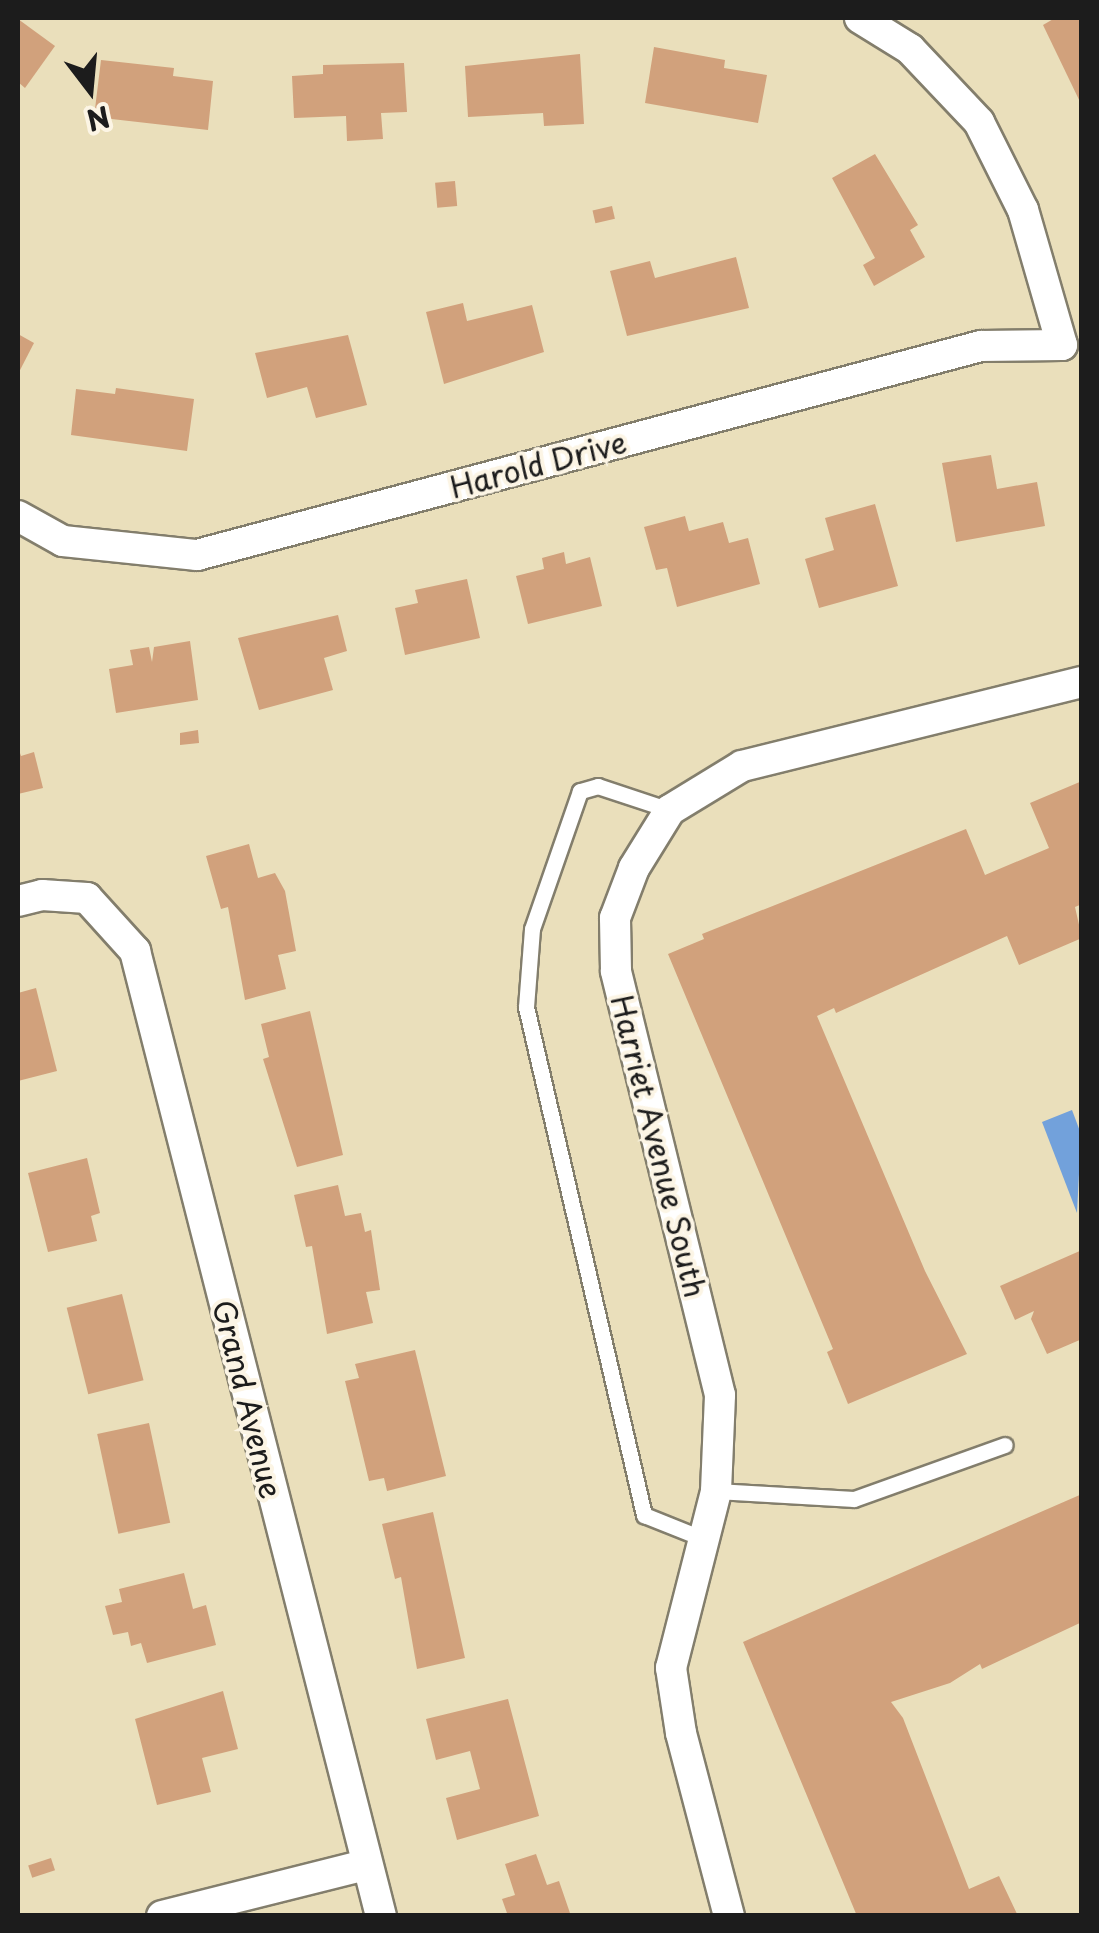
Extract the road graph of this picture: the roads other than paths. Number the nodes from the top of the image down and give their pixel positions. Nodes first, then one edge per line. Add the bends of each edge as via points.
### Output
1 (860, 18) edge
2 (18, 516) edge
3 (1082, 682) edge
4 (670, 810) junction
5 (18, 901) edge
6 (1004, 1444) dead end
7 (716, 1491) junction
8 (704, 1539) junction
9 (364, 1865) junction
10 (162, 1916) edge
11 (381, 1916) edge
12 (729, 1916) edge

1 - 2 street, Harold Drive via 910,48 978,122 1023,210 1062,345 981,346 197,556 63,542
3 - 4 street, Harriet Avenue South via 742,766
4 - 7 street, Harriet Avenue South via 634,868 615,918 616,972 720,1395
4 - 8 lane via 598,786 580,791 532,929 526,1007 644,1515
5 - 9 street, Grand Avenue via 88,898 135,951
6 - 7 lane via 854,1500
7 - 8 street, Harriet Avenue South
8 - 12 street, Harriet Avenue South via 671,1668 681,1734
9 - 10 street
9 - 11 street, Grand Avenue

